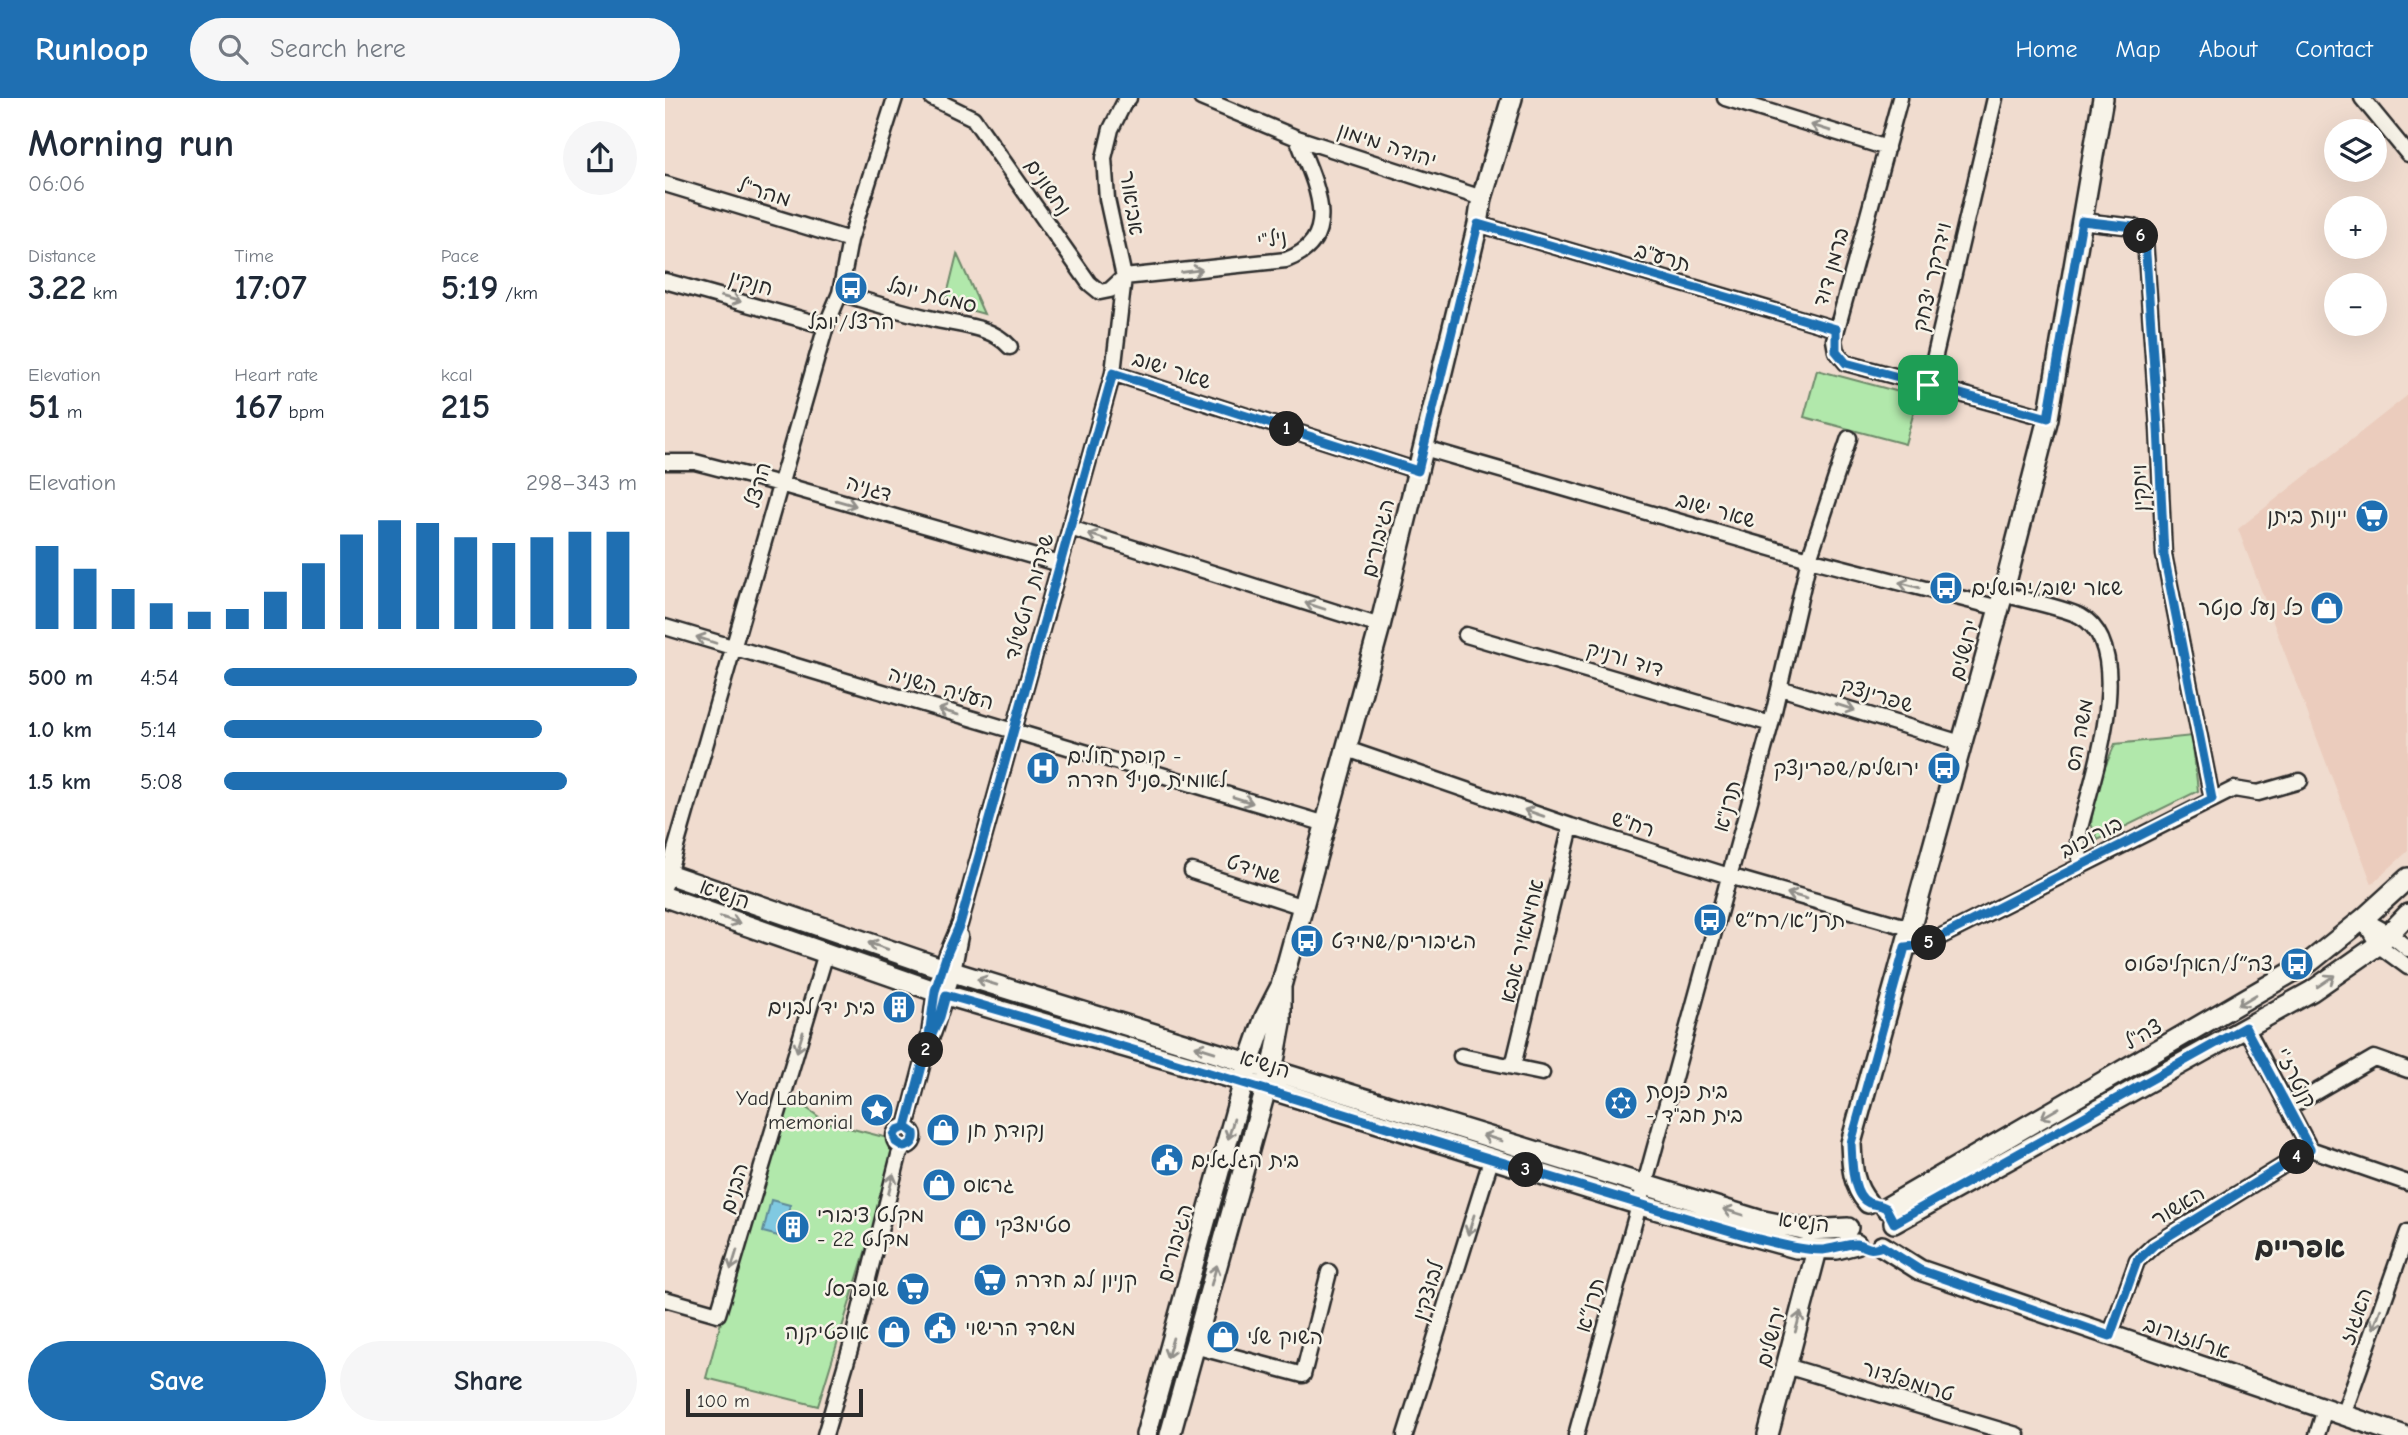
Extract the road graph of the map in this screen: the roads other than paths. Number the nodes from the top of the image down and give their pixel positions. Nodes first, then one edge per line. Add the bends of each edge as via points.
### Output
1 (895, 98) edge
2 (932, 98) edge
3 (1129, 98) edge
4 (1201, 98) edge
5 (1512, 98) edge
6 (1725, 98) edge
7 (1900, 98) edge
8 (1995, 98) edge
9 (2103, 98) edge
10 (2362, 98) edge
11 (1297, 138) junction
12 (1887, 148) junction
13 (2408, 154) edge
14 (665, 184) edge
15 (1482, 198) junction
16 (2082, 221) junction
17 (1478, 224) junction
18 (851, 240) junction
19 (1124, 277) junction
20 (665, 281) edge
21 (840, 293) junction
22 (826, 326) junction
23 (1836, 329) junction
24 (1010, 347) dead end
25 (1113, 373) junction
26 (1928, 385) junction
27 (2048, 418) junction
28 (1849, 438) dead end
29 (1424, 448) junction
30 (665, 462) edge
31 (1418, 471) junction
32 (780, 484) junction
33 (1070, 528) junction
34 (1809, 558) junction
35 (1060, 564) junction
36 (2001, 601) junction
37 (1380, 626) junction
38 (665, 627) edge
39 (1466, 635) dead end
40 (733, 649) junction
41 (1780, 688) junction
42 (1771, 724) junction
43 (1013, 732) junction
44 (1961, 743) junction
45 (1347, 749) junction
46 (2300, 781) dead end
47 (2212, 799) junction
48 (1326, 824) junction
49 (1571, 826) junction
50 (2081, 866) junction
51 (1192, 871) dead end
52 (1729, 876) junction
53 (666, 877) edge
54 (2408, 878) edge
55 (665, 897) edge
56 (1303, 907) junction
57 (2408, 914) edge
58 (2363, 919) junction
59 (1907, 938) junction
60 (2384, 939) junction
61 (2408, 949) edge
62 (826, 953) junction
63 (2408, 967) edge
64 (948, 970) junction
65 (1281, 986) junction
66 (941, 993) junction
67 (2245, 1027) junction
68 (1461, 1056) dead end
69 (1513, 1066) junction
70 (2408, 1070) edge
71 (1247, 1072) junction
72 (1542, 1073) dead end
73 (1269, 1079) junction
74 (2288, 1108) junction
75 (2310, 1149) junction
76 (1491, 1160) junction
77 (2408, 1183) edge
78 (1643, 1195) junction
79 (1883, 1211) junction
80 (2408, 1232) edge
81 (1852, 1236) junction
82 (1882, 1246) junction
83 (2405, 1249) edge
84 (1817, 1250) junction
85 (1329, 1272) dead end
86 (665, 1299) edge
87 (2110, 1336) junction
88 (1195, 1346) junction
89 (1786, 1366) junction
90 (2334, 1412) junction
91 (825, 1435) edge
92 (1146, 1435) edge
93 (1170, 1435) edge
94 (1405, 1435) edge
95 (1576, 1435) edge
96 (1768, 1435) edge
97 (2017, 1435) edge
98 (2318, 1435) edge
99 (2402, 1435) edge

1 - 18 street, הרצל
2 - 19 street, נחשונים via 973,118 1089,283 1100,292 1111,290
3 - 19 street, אביאור via 1111,129 1104,159 1107,199
4 - 11 street, יהודה מימון
5 - 15 main road, הגיבורים
12 -> 6 street
7 - 12 street, ברמן דוד
8 - 26 street, וידרקר יצחק
9 - 16 main road, ירושלים
10 - 13 street
11 - 15 street, יהודה מימון
19 -> 11 street, ניל"י via 1286,260 1303,254 1321,225 1314,184
12 - 23 street, ברמן דוד
14 - 18 street, מהר"ל
15 - 17 main road, הגיבורים
16 - 27 main road, ירושלים
16 - 47 street, ויתקין via 2134,227 2145,240 2164,555
17 - 23 street, תרע"ב
17 - 29 main road, הגיבורים
18 - 21 street, הרצל
19 - 25 street, שדרות רוטשילד
20 -> 22 street, חנקין
21 - 22 street, הרצל
21 - 24 street, סמטת יובל via 982,329
22 - 32 street, הרצל
23 - 26 street, ברמן דוד via 1836,351 1846,363
25 - 31 street, שאר ישוב
25 - 33 street, שדרות רוטשילד
26 - 27 street
27 - 36 main road, ירושלים
28 - 34 street, תרנ"א
29 - 31 main road, הגיבורים
29 - 34 street, שאר ישוב
30 - 32 street, דגניה via 695,462
31 - 37 main road, הגיבורים
32 -> 35 street, דגניה
32 - 40 street, הרצל
33 - 35 street, שדרות רוטשילד
37 -> 33 street
36 -> 34 street, שאר ישוב
34 - 41 street, תרנ"א
35 - 43 street, שדרות רוטשילד
36 - 44 main road, ירושלים
36 - 50 street, משה הס via 2080,616 2101,640 2108,661 2108,712 2080,828
37 - 45 main road, הגיבורים
40 -> 38 street, העליה השניה
39 - 42 street, דוד ורניק
43 -> 40 street, העליה השניה
40 - 53 street, הרצל
41 - 42 street, תרנ"א
41 -> 44 street, שפרינצק
42 - 52 street, תרנ"א
43 -> 48 street, העליה השניה
43 - 64 street, שדרות רוטשילד via 960,924 960,943
44 - 59 main road, ירושלים
45 - 48 main road, הגיבורים
49 -> 45 street, רח"ש
46 - 47 street, בורוכוב via 2258,793 2234,789
47 - 50 street, בורוכוב
48 - 56 main road, הגיבורים
49 - 52 street, רח"ש
49 - 69 street, אחימאיר אבא
50 - 59 street, בורוכוב via 1924,945
51 - 56 street, שמידט
59 -> 52 street, רח"ש
52 - 78 street, תרנ"א
64 -> 53 main road, הנשיא
54 - 58 main road, צה"ל
55 -> 62 main road, הנשיא
56 - 65 main road, הגיבורים
57 - 60 main road, צה"ל
58 - 60 street
58 -> 79 main road, צה"ל via 2311,961
59 - 79 main road, ירושלים via 1851,1143 1858,1191
60 - 61 street
60 - 63 street
67 -> 60 main road, צה"ל via 2312,991
62 - 66 main road, הנשיא
62 -> 86 street, הבנים via 718,1314
64 - 66 street, שדרות רוטשילד
71 -> 64 main road, הנשיא
65 - 71 main road, הגיבורים
65 - 73 main road, הגיבורים via 1281,1023
66 - 71 main road, הנשיא
91 -> 66 street, שדרות רוטשילד via 899,1154 914,1139 906,1127 928,1043 940,1017
67 - 74 street, קנטרז'י
67 - 79 main road, צה"ל
68 - 69 street
69 - 72 street
70 - 74 street via 2374,1058
71 - 73 main road, הנשיא
71 -> 92 main road, הגיבורים
73 - 76 main road, הנשיא
78 -> 73 main road, הנשיא
88 -> 73 main road, הגיבורים
74 - 75 street, קנטרז'י
75 - 77 street
75 - 87 street, האשור via 2154,1245 2137,1261
76 - 78 main road, הנשיא
76 -> 94 street, לבוצקין
81 -> 78 main road, הנשיא
78 - 84 main road, הנשיא via 1758,1239
78 - 95 street, תרנ״א
79 - 81 main road via 1856,1209 1849,1221
79 - 82 main road via 1892,1237
80 - 83 street, האגוז
81 - 82 main road via 1869,1249
81 - 84 main road, הנשיא via 1837,1249
82 - 87 main road, ארלוזורוב via 1920,1270
83 -> 90 street, האגוז
89 -> 84 main road, ירושלים
85 - 88 street via 1303,1375
87 - 90 main road, ארלוזורוב
88 - 93 main road, הגיבורים
89 - 96 main road, ירושלים
89 - 97 street, טרומפלדור
90 - 98 street, האגוז
90 - 99 main road, ארלוזורוב

